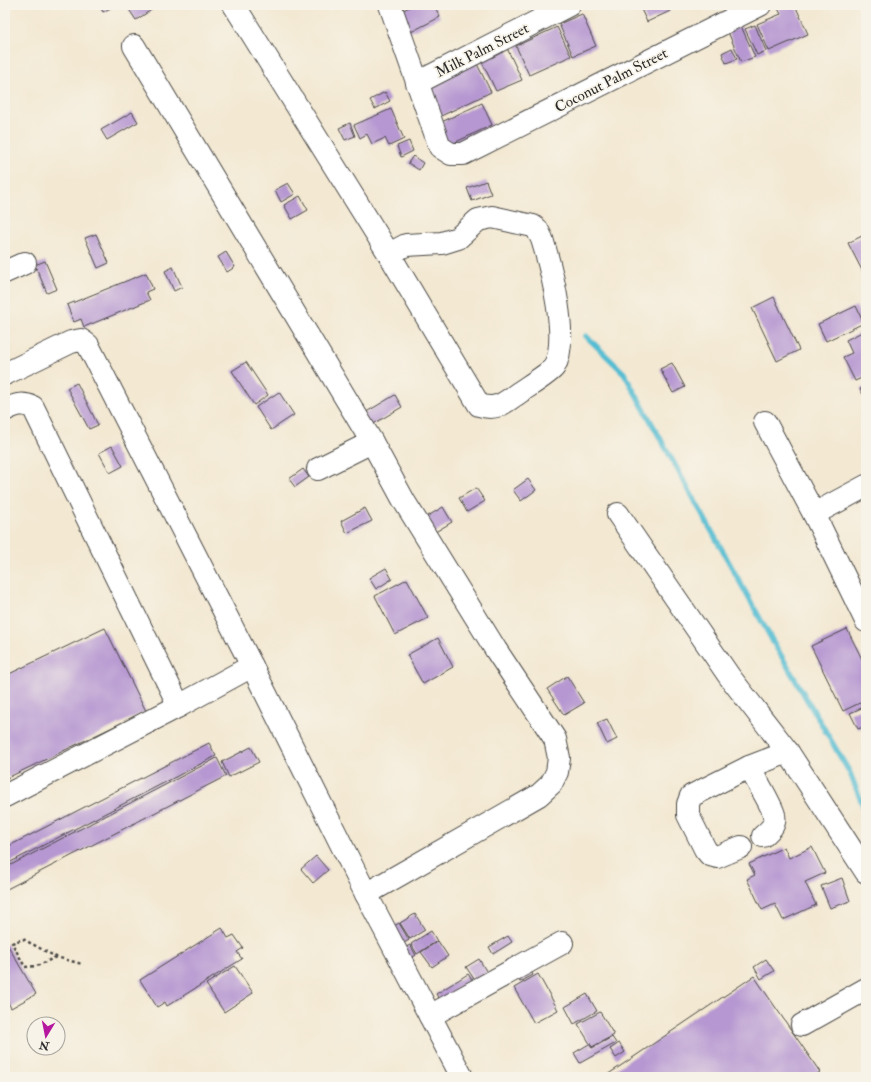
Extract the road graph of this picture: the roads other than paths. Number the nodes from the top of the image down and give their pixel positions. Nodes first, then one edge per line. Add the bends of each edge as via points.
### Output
1 (234, 5) edge
2 (391, 5) edge
3 (569, 5) edge
4 (760, 5) edge
5 (134, 46) dead end
6 (417, 83) junction
7 (389, 254) junction
8 (25, 263) dead end
9 (5, 272) edge
10 (5, 374) edge
11 (5, 410) edge
12 (765, 422) dead end
13 (372, 442) junction
14 (318, 469) dead end
15 (866, 486) edge
16 (618, 514) dead end
17 (814, 514) junction
18 (866, 621) edge
19 (252, 666) junction
20 (179, 706) junction
21 (788, 752) junction
22 (749, 768) junction
23 (5, 796) edge
24 (763, 836) dead end
25 (741, 847) dead end
26 (866, 872) edge
27 (366, 894) junction
28 (562, 943) dead end
29 (866, 989) edge
30 (430, 1016) junction
31 (802, 1025) dead end
32 (462, 1077) edge

1 - 7 street
2 - 6 street
3 - 6 street, Milk Palm Street
4 - 6 street, Coconut Palm Street via 462,154 451,154 440,147
5 - 13 street
7 - 7 street via 479,405 488,408 500,406 554,368 560,346 558,307 542,239 533,226 492,217 478,220 458,238 442,243 406,245
8 - 9 street
10 - 19 street via 72,342 81,340 88,345
11 - 20 street via 18,404 33,407
12 - 17 street
13 - 14 street
13 - 27 street via 404,501 496,650 555,739 559,758 557,772 551,784 539,795
15 - 17 street
16 - 21 street via 729,676
17 - 18 street
19 - 20 street
19 - 27 street
20 - 23 street
21 - 22 street
21 - 26 street
22 - 24 street via 774,814 771,830
22 - 25 street via 691,796 688,804 688,815 704,849 710,854 717,857
27 - 30 street
28 - 30 street
29 - 31 street
30 - 32 street

